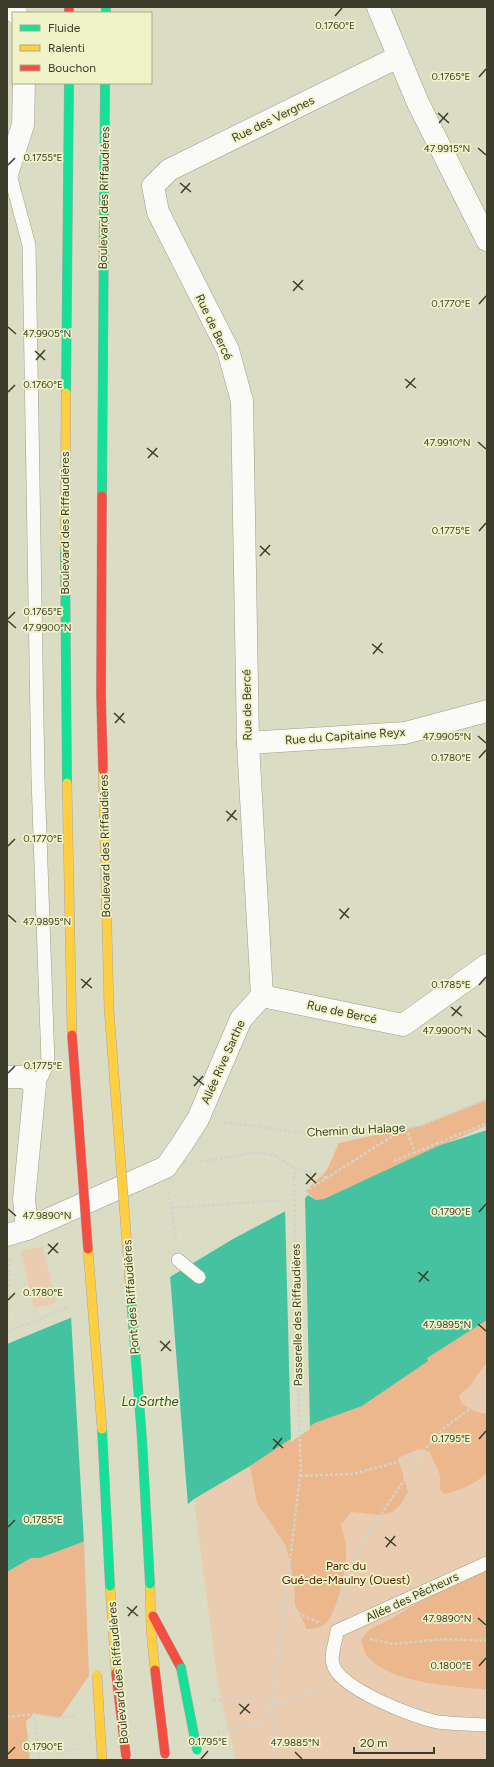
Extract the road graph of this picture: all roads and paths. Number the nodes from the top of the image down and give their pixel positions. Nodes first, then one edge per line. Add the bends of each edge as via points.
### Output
1 (378, 7) edge
2 (398, 58) junction
3 (24, 84) edge
4 (69, 84) edge
5 (105, 84) edge
6 (8, 172) edge
7 (153, 186) joint
8 (482, 218) edge
9 (487, 240) edge
10 (487, 711) edge
11 (248, 742) junction
12 (487, 965) edge
13 (262, 996) junction
14 (109, 1009) joint
15 (7, 1077) edge
16 (35, 1085) junction
17 (487, 1099) edge
18 (198, 1119) junction
19 (487, 1123) edge
20 (406, 1128) junction
21 (415, 1153) junction
22 (394, 1161) dead end
23 (166, 1167) junction
24 (295, 1168) junction
25 (327, 1178) junction
26 (305, 1192) dead end
27 (285, 1200) dead end
28 (172, 1208) dead end
29 (17, 1232) edge
30 (178, 1260) dead end
31 (200, 1277) dead end
32 (71, 1306) dead end
33 (7, 1332) edge
34 (487, 1402) edge
35 (422, 1453) junction
36 (300, 1476) junction
37 (487, 1563) edge
38 (284, 1607) junction
39 (150, 1609) junction
40 (111, 1619) junction
41 (337, 1631) junction
42 (487, 1641) edge
43 (104, 1647) dead end
44 (98, 1672) dead end
45 (343, 1678) junction
46 (221, 1700) dead end
47 (273, 1703) junction
48 (34, 1714) junction
49 (7, 1717) edge
50 (60, 1718) dead end
51 (487, 1724) edge
52 (228, 1731) dead end
53 (37, 1742) junction
54 (62, 1751) dead end
55 (166, 1757) edge
56 (126, 1758) edge
57 (102, 1759) edge
58 (40, 1760) edge
59 (198, 1760) edge
60 (277, 1760) edge

1 - 2 street
2 - 7 street, Rue des Vergnes via 169,170
2 - 8 street via 418,102
3 - 6 street via 23,125
4 - 40 highway, Boulevard des Riffaudières, bridge via 65,578 72,1035 102,1427
5 - 14 highway, Boulevard des Riffaudières via 101,695
6 - 16 lane via 29,245 38,779 48,1063
7 - 11 street, Rue de Bercé via 158,212 228,350 242,401
8 - 9 street
10 - 11 street, Rue du Capitaine Reyx via 405,733
11 - 13 street, Rue de Bercé
12 - 13 street, Rue de Bercé via 403,1025
13 - 18 street, Allée Rive Sarthe via 241,1019
14 - 39 highway, Pont des Riffaudières, bridge via 142,1439
15 - 16 street via 25,1077
16 - 29 street via 24,1199
17 - 20 path, Chemin du Halage via 422,1125
18 - 20 path, Chemin du Halage via 310,1134
18 - 23 street, Allée Rive Sarthe
19 - 21 path
20 - 21 path
20 - 25 path
21 - 22 path
23 - 24 path via 256,1152 276,1156
23 - 29 street
24 - 25 path
24 - 36 path, Passerelle des Riffaudières, bridge
25 - 26 path
27 - 28 path
29 - 33 path via 10,1257
30 - 31 lane
32 - 33 path
34 - 35 path via 474,1406 444,1428
35 - 36 path via 352,1474
35 - 41 path via 360,1546 348,1573 340,1601
36 - 38 path, Passerelle des Riffaudières
37 - 41 lane, Allée des Pêcheurs
38 - 41 path
38 - 47 path, Passerelle des Riffaudières
39 - 55 highway, bridge
39 - 59 highway, bridge via 181,1668
40 - 43 highway
40 - 56 highway, Boulevard des Riffaudières, bridge
41 - 42 path via 393,1644 446,1640
41 - 45 lane via 332,1663
44 - 57 highway, bridge
45 - 47 path via 333,1686
45 - 51 lane via 376,1700 407,1713 438,1722
46 - 47 path via 257,1700
47 - 52 path via 258,1725
47 - 60 path, Passerelle des Riffaudières
48 - 49 path
48 - 50 path
48 - 53 path
53 - 54 path
53 - 58 path

